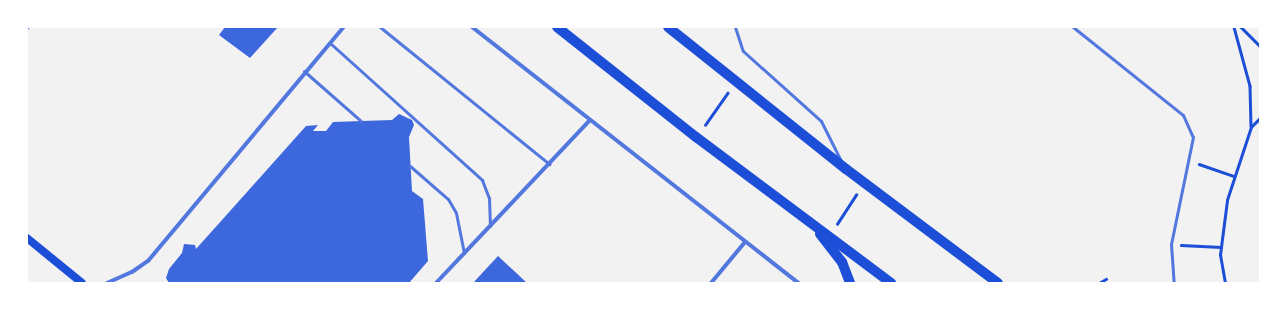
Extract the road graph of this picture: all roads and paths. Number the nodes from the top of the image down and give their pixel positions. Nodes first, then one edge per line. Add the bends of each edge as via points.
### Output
1 (344, 27) edge
2 (380, 27) edge
3 (472, 27) edge
4 (557, 27) edge
5 (668, 27) edge
6 (735, 27) edge
7 (1073, 27) edge
8 (1234, 27) edge
9 (1241, 27) edge
10 (330, 43) junction
11 (1260, 46) edge
12 (304, 71) junction
13 (735, 81) junction
14 (1260, 118) edge
15 (590, 120) junction
16 (361, 121) dead end
17 (1251, 127) junction
18 (696, 137) junction
19 (1188, 160) junction
20 (549, 164) junction
21 (410, 166) dead end
22 (846, 169) junction
23 (1233, 176) junction
24 (865, 184) junction
25 (812, 223) junction
26 (490, 226) junction
27 (828, 236) junction
28 (27, 238) edge
29 (745, 242) junction
30 (1171, 244) junction
31 (1221, 248) junction
32 (464, 253) junction
33 (1106, 279) dead end
34 (797, 282) edge
35 (82, 283) edge
36 (107, 283) edge
37 (436, 283) edge
38 (711, 283) edge
39 (850, 283) edge
40 (891, 283) edge
41 (998, 283) edge
42 (1099, 283) edge
43 (1174, 283) edge
44 (1225, 283) edge

1 - 10 street
2 - 20 lane
3 - 15 street
4 - 18 main road
5 - 13 main road
6 - 22 lane via 743,50 821,121
7 - 19 lane via 1183,115 1193,137
8 - 17 path via 1250,86
9 - 11 path
10 - 12 street
10 - 26 lane via 482,180 489,198
12 - 16 lane
12 - 36 street via 148,260 132,272
13 - 18 path
13 - 22 main road
14 - 17 path
15 - 20 street
15 - 29 street
17 - 23 path
18 - 25 main road
19 - 23 path
19 - 30 lane
20 - 26 street
21 - 32 lane via 448,199 456,213
22 - 24 main road
23 - 31 path
24 - 27 path
24 - 41 main road
25 - 27 main road
25 - 39 main road via 842,262
26 - 32 street
27 - 40 main road
28 - 35 main road
29 - 34 street
29 - 38 street
30 - 31 path
30 - 43 lane
31 - 44 path
32 - 37 street
33 - 42 path

